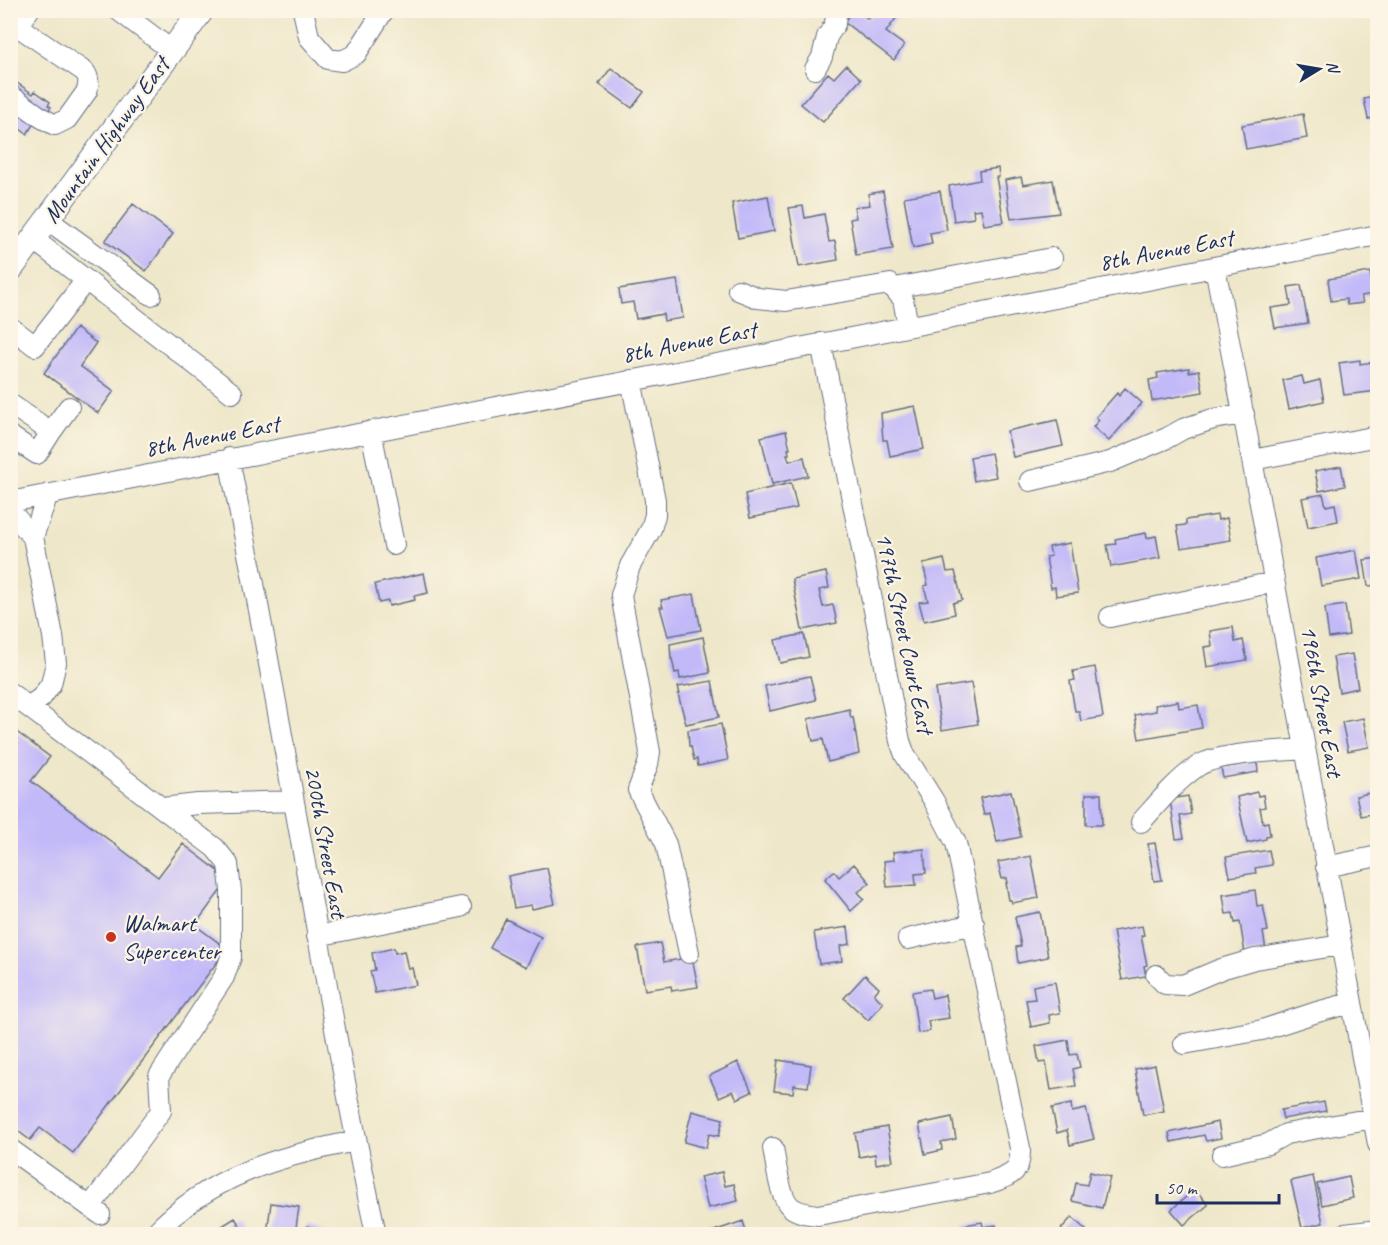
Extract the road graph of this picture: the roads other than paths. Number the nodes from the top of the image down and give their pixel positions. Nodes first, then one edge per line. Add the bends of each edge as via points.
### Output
1 (29, 10) edge
2 (118, 10) edge
3 (202, 10) edge
4 (303, 10) edge
5 (384, 10) edge
6 (833, 10) edge
7 (171, 50) junction
8 (815, 69) dead end
9 (10, 95) edge
10 (48, 220) junction
11 (1377, 235) edge
12 (33, 239) junction
13 (1052, 258) dead end
14 (1215, 267) junction
15 (10, 270) edge
16 (86, 280) junction
17 (895, 288) junction
18 (738, 290) dead end
19 (151, 295) dead end
20 (908, 326) junction
21 (10, 327) edge
22 (821, 342) junction
23 (631, 380) junction
24 (232, 393) dead end
25 (10, 404) edge
26 (69, 407) dead end
27 (1244, 414) junction
28 (371, 430) junction
29 (51, 432) junction
30 (1377, 436) edge
31 (12, 439) edge
32 (229, 458) junction
33 (1252, 460) junction
34 (1030, 481) dead end
35 (48, 494) junction
36 (10, 502) edge
37 (10, 511) edge
38 (33, 537) junction
39 (394, 545) dead end
40 (1274, 582) junction
41 (1110, 617) dead end
42 (10, 693) edge
43 (29, 706) junction
44 (1305, 749) junction
45 (293, 801) junction
46 (162, 808) junction
47 (1141, 822) dead end
48 (1377, 856) edge
49 (1326, 867) junction
50 (461, 907) dead end
51 (974, 924) junction
52 (317, 936) junction
53 (908, 939) dead end
54 (1341, 945) junction
55 (689, 953) dead end
56 (1156, 975) dead end
57 (1352, 1003) junction
58 (1184, 1044) dead end
59 (1373, 1118) junction
60 (356, 1141) junction
61 (1377, 1144) edge
62 (773, 1148) dead end
63 (10, 1149) edge
64 (1222, 1155) dead end
65 (1377, 1230) edge
66 (154, 1234) edge
67 (376, 1234) edge
68 (1345, 1234) edge

1 - 9 street via 17,26 84,72 89,85 67,119 55,125
2 - 7 street
3 - 7 main road, Mountain Highway East
4 - 5 street via 309,37 328,59 342,61 356,54
6 - 8 street via 835,24
7 - 10 main road, Mountain Highway East
10 - 12 main road, Mountain Highway East
10 - 19 street
11 - 14 street, 8th Avenue East
12 - 15 main road, Mountain Highway East
12 - 16 street
13 - 17 street
14 - 20 street, 8th Avenue East
14 - 27 street, 196th Street East
16 - 21 street via 35,346
16 - 24 street
17 - 18 street via 884,283 786,301 758,298
17 - 20 street via 903,299
20 - 22 street, 8th Avenue East
22 - 23 street, 8th Avenue East
22 - 51 street, 197th Street Court East via 900,741 956,843
23 - 28 street, 8th Avenue East
23 - 55 street via 655,500 651,529 630,566 621,595 650,752 638,790 666,844
25 - 29 street
26 - 29 street
27 - 33 street, 196th Street East
27 - 34 street via 1183,429 1110,462
28 - 32 street, 8th Avenue East
28 - 39 street
29 - 31 street via 37,454
30 - 33 street
32 - 35 street, 8th Avenue East
32 - 45 street, 200th Street East
33 - 40 street, 196th Street East
35 - 36 street, 8th Avenue East
35 - 38 street
37 - 38 street
38 - 43 street via 56,663 51,684
40 - 41 street
40 - 44 street, 196th Street East
42 - 43 street
43 - 46 street
44 - 47 street via 1236,755 1200,764 1171,788
44 - 49 street, 196th Street East
45 - 46 street
45 - 52 street, 200th Street East
46 - 63 street via 215,848 228,864 231,957 224,976 159,1076 161,1111 95,1211
48 - 49 street
49 - 54 street, 196th Street East
50 - 52 street
51 - 53 street
51 - 62 street, 197th Street Court East via 1020,1148 1019,1168 990,1183 818,1215 790,1206 780,1185
52 - 60 street, 200th Street East
54 - 56 street via 1256,959 1183,985 1165,984
54 - 57 street, 196th Street East
57 - 58 street via 1262,1030
57 - 59 street, 196th Street East
59 - 61 street, 196th Street East
59 - 64 street via 1286,1134 1268,1144
60 - 66 street via 305,1151 251,1168 214,1186
60 - 67 street, 200th Street East
65 - 68 street

